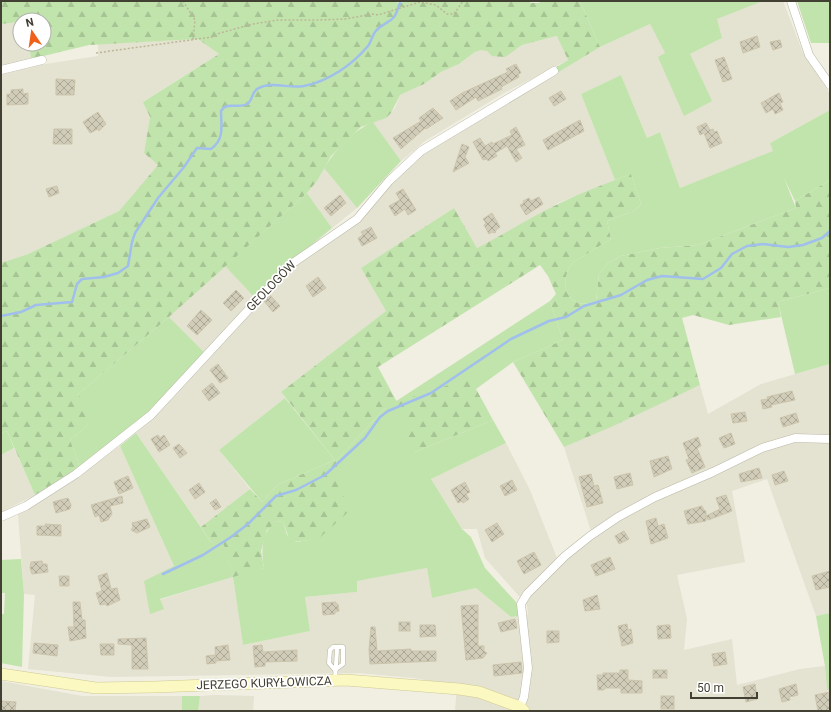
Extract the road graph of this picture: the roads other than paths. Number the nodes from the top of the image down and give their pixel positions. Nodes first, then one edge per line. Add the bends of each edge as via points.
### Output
1 (791, 1) edge
2 (42, 60) dead end
3 (1, 70) edge
4 (554, 71) dead end
5 (830, 85) edge
6 (830, 439) edge
7 (1, 517) edge
8 (336, 647) junction
9 (1, 674) edge
10 (335, 675) junction
11 (522, 709) edge

1 - 5 street via 809,55
2 - 3 street
4 - 7 street, GEOLOGÓW via 421,151 389,181 357,219 290,265 151,414 76,474 26,506
6 - 11 street via 795,438 762,448 655,497 613,521 564,556 527,594 521,604 528,668
8 - 10 lane
8 - 10 lane via 330,650 329,663
8 - 10 lane via 343,647 344,664
9 - 10 street, JERZEGO KURYŁOWICZA via 96,688 155,687
10 - 11 street, JERZEGO KURYŁOWICZA via 479,692

